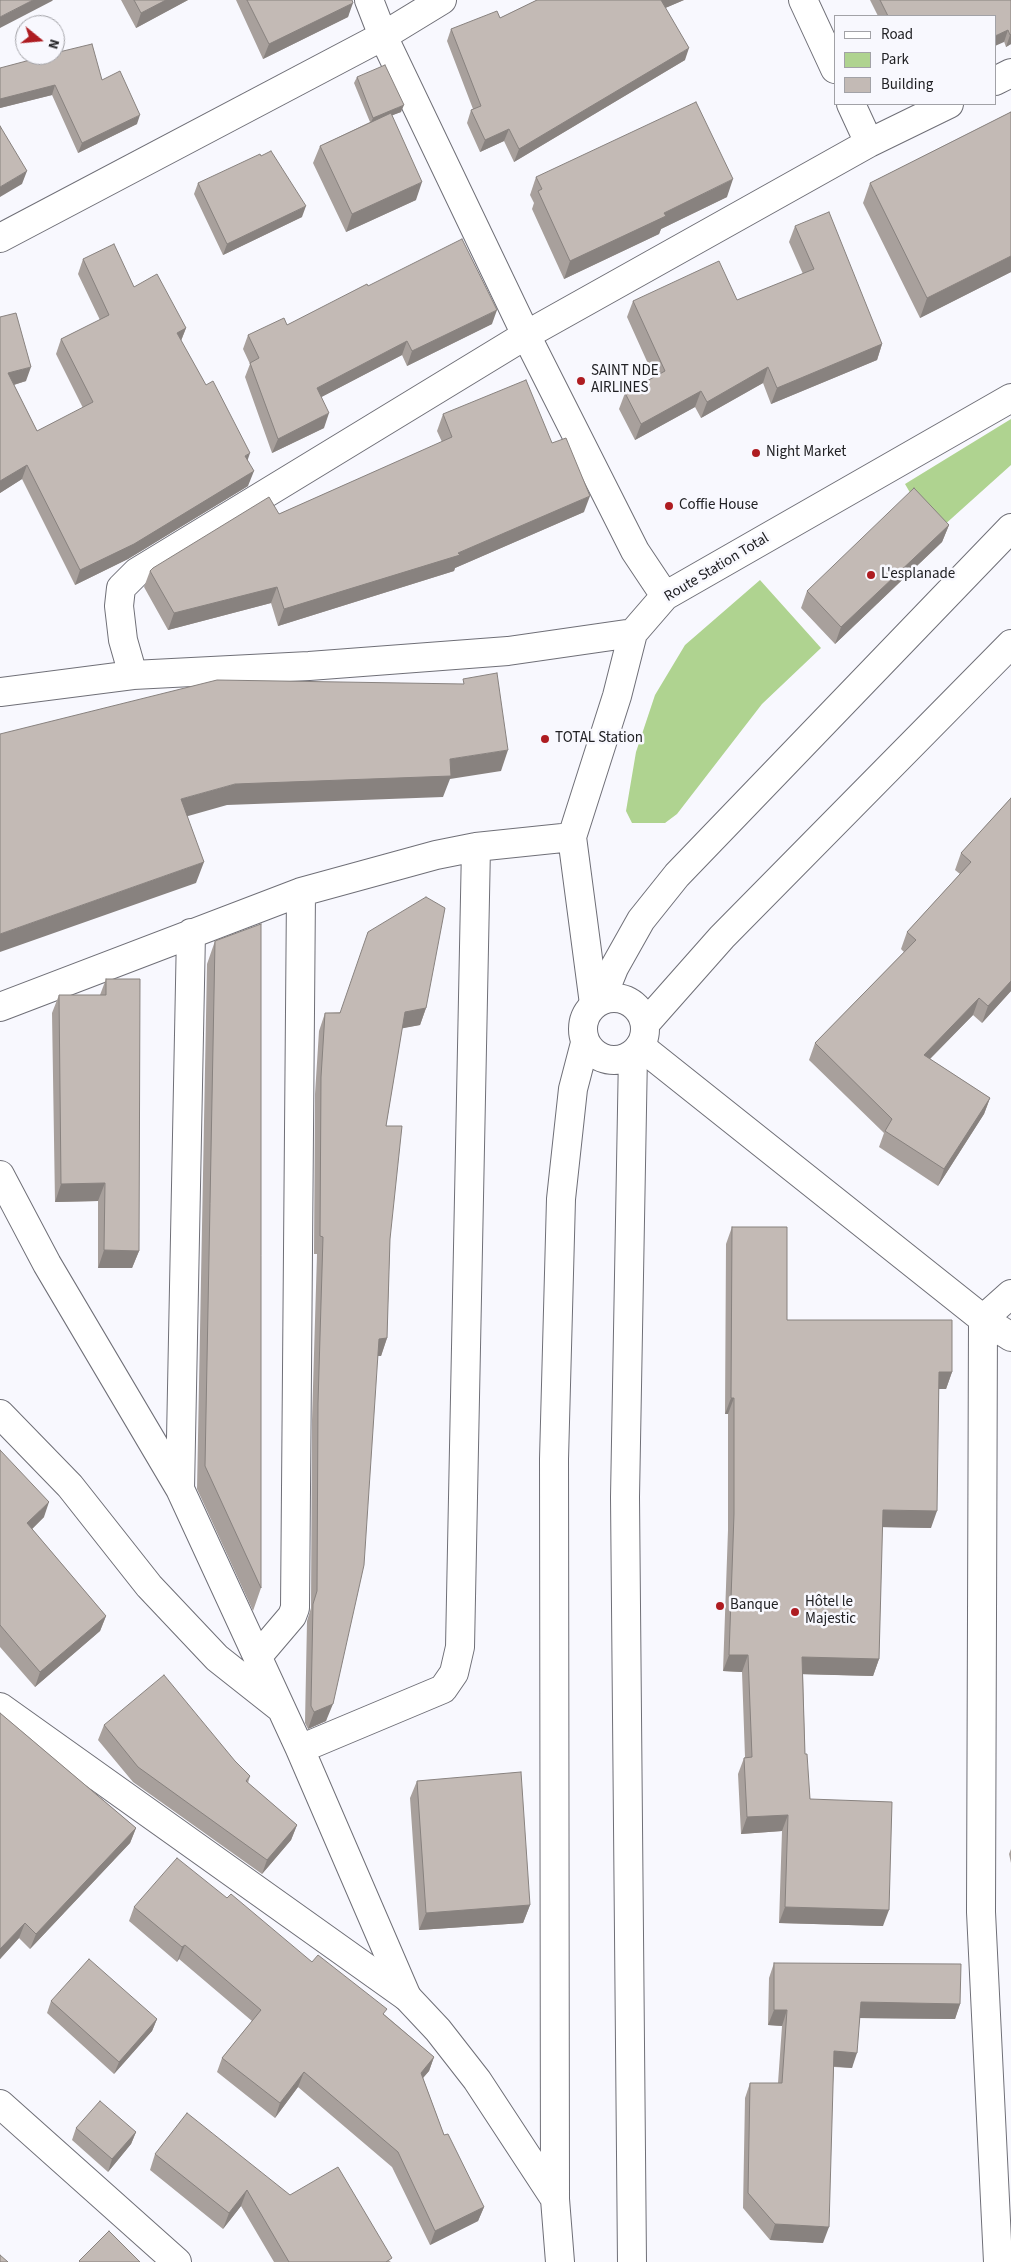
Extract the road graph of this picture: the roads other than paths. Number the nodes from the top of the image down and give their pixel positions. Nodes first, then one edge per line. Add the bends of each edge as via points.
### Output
1 (369, 0) edge
2 (442, 0) edge
3 (803, 0) edge
4 (383, 36) junction
5 (834, 67) edge
6 (1011, 73) edge
7 (996, 80) edge
8 (851, 105) edge
9 (947, 105) edge
10 (869, 143) junction
11 (0, 238) edge
12 (526, 335) junction
13 (1011, 398) edge
14 (1011, 528) edge
15 (665, 596) junction
16 (633, 633) junction
17 (1011, 644) edge
18 (133, 675) junction
19 (0, 692) edge
20 (572, 837) junction
21 (476, 847) junction
22 (301, 892) junction
23 (191, 933) junction
24 (598, 1002) junction
25 (0, 1007) edge
26 (639, 1042) junction
27 (585, 1043) junction
28 (0, 1177) edge
29 (1011, 1294) edge
30 (983, 1319) junction
31 (1011, 1337) edge
32 (0, 1414) edge
33 (180, 1489) junction
34 (258, 1656) junction
35 (0, 1707) edge
36 (283, 1710) junction
37 (300, 1749) junction
38 (407, 1997) junction
39 (0, 2104) edge
40 (555, 2199) junction
41 (177, 2262) edge
42 (560, 2262) edge
43 (632, 2262) edge
44 (998, 2262) edge

1 - 4 street
2 - 4 street
3 - 5 street
4 - 11 street
4 - 12 street
6 - 7 street
8 - 10 street
9 - 10 street
10 - 12 street
12 - 15 street via 635,551
12 - 18 street via 137,572 121,588 119,606 123,640
13 - 15 street, Route Station Total
14 - 24 street via 677,874 641,920
15 - 16 street, Route Station Total
16 - 18 street via 508,651
16 - 20 street, Route Station Total via 617,696
17 - 26 street via 722,937
18 - 19 street
20 - 21 street
20 - 24 street, Route Station Total
21 - 22 street
21 - 37 street via 460,1647 454,1673 442,1689
22 - 23 street
22 - 34 street via 295,1608 292,1616
23 - 25 street
23 - 33 street
24 - 26 street via 618,998 634,1005 641,1014
24 - 27 street via 585,1015 582,1029
26 - 27 street via 623,1060 612,1061 592,1052
26 - 30 street
26 - 43 street via 625,1497
27 - 40 street via 573,1089 562,1189 554,1459
28 - 33 street via 47,1264
29 - 30 street
30 - 31 street
30 - 44 street via 981,1912
32 - 36 street via 70,1486 149,1586 218,1658
33 - 34 street
34 - 36 street
35 - 38 street
36 - 37 street
37 - 38 street
38 - 40 street via 477,2080
39 - 41 street
40 - 42 street

